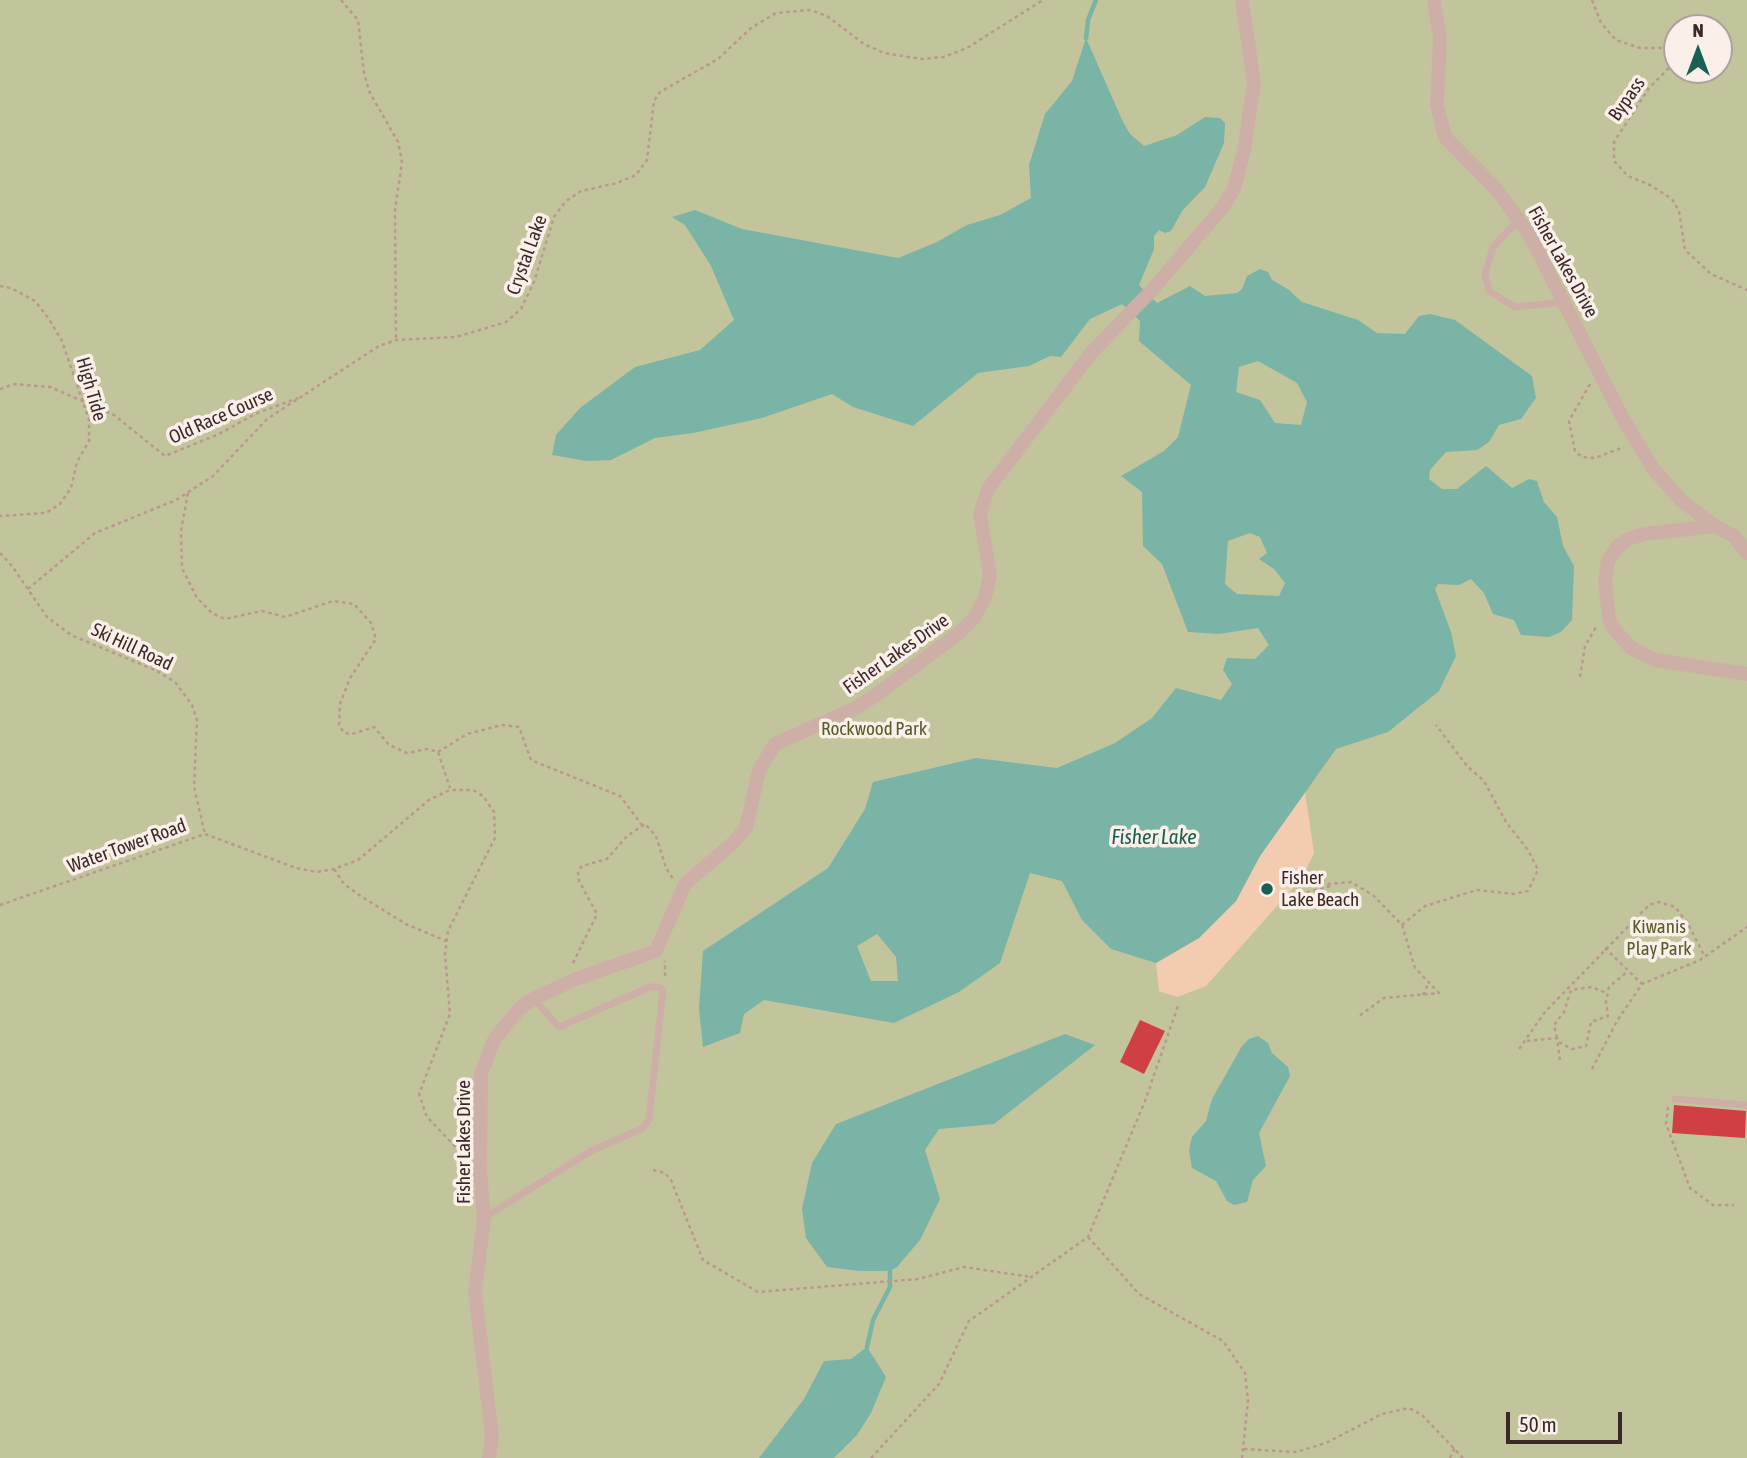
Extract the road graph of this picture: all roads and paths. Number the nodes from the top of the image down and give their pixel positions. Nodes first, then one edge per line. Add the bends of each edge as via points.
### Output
1 (341, 0) edge
2 (1043, 0) edge
3 (1242, 0) edge
4 (1434, 0) edge
5 (1592, 0) edge
6 (1519, 219) junction
7 (0, 286) edge
8 (1747, 290) edge
9 (1566, 302) junction
10 (396, 340) junction
11 (1599, 371) junction
12 (0, 389) edge
13 (307, 395) junction
14 (82, 400) junction
15 (1636, 441) junction
16 (188, 493) junction
17 (0, 516) edge
18 (1715, 526) junction
19 (0, 553) edge
20 (1747, 553) edge
21 (29, 589) junction
22 (1609, 618) junction
23 (1747, 674) edge
24 (1580, 677) dead end
25 (1436, 725) dead end
26 (438, 752) junction
27 (450, 790) junction
28 (642, 825) junction
29 (205, 834) junction
30 (334, 869) junction
31 (1310, 872) dead end
32 (1334, 885) junction
33 (681, 890) junction
34 (1293, 896) dead end
35 (0, 905) edge
36 (1402, 925) junction
37 (1747, 927) edge
38 (446, 941) junction
39 (660, 945) junction
40 (1605, 948) junction
41 (1705, 957) junction
42 (1628, 971) junction
43 (573, 981) junction
44 (1429, 982) junction
45 (1642, 985) junction
46 (1570, 989) junction
47 (1606, 993) junction
48 (664, 994) junction
49 (1423, 995) junction
50 (533, 999) junction
51 (1179, 1003) dead end
52 (1359, 1016) dead end
53 (1608, 1016) junction
54 (1617, 1021) junction
55 (1558, 1040) junction
56 (1527, 1041) junction
57 (1519, 1049) dead end
58 (1560, 1060) dead end
59 (1592, 1069) dead end
60 (1673, 1098) joint
61 (1747, 1105) edge
62 (653, 1170) dead end
63 (480, 1172) junction
64 (1734, 1205) dead end
65 (484, 1218) junction
66 (1088, 1237) junction
67 (1032, 1277) junction
68 (1455, 1447) junction
69 (1244, 1449) junction
70 (489, 1458) edge
71 (871, 1458) edge
72 (1242, 1458) edge
73 (1450, 1458) edge
74 (1463, 1458) edge

1 - 10 path via 358,20 364,74 398,142 402,162 396,210
2 - 10 path, Crystal Lake via 967,48 921,59 874,48 827,16 810,10 776,13 751,28 718,59 660,92 654,101 647,160 636,176 581,191 566,201 554,217 522,309 506,321 456,337
3 - 33 street, Fisher Lakes Drive via 1254,83 1237,182 1222,208 1153,289 1091,353 984,496 980,525 990,576 974,618 876,695 775,744 759,770 746,828
4 - 6 street, Fisher Lakes Drive via 1441,129 1450,145 1497,190
5 - 8 path, Bypass via 1601,23 1616,40 1640,48 1667,48 1676,57 1649,88 1614,142 1614,161 1628,176 1672,199 1679,211 1685,250 1711,274
6 - 9 street, Fisher Lakes Drive
6 - 9 lane via 1493,247 1485,274 1489,291 1515,307
7 - 14 path, High Tide via 35,301 49,319 62,341
9 - 11 street, Fisher Lakes Drive
10 - 13 path via 379,346
11 - 15 street, Fisher Lakes Drive
11 - 15 path via 1569,421 1575,451 1595,458
12 - 14 path, Old Race Course via 14,384 50,387
13 - 14 path, Old Race Course via 165,457 114,415
13 - 16 path via 267,419 230,461
14 - 17 path, High Tide via 89,420 89,441 60,504 46,513
15 - 18 street, Fisher Lakes Drive via 1671,491
16 - 21 path via 95,533
16 - 26 path via 181,531 182,568 197,598 225,619 262,611 285,617 333,601 354,604 371,624 376,639 349,678 339,725 344,733 374,727 388,745 407,753
18 - 20 street, Fisher Lakes Drive via 1734,536
18 - 22 street via 1644,534 1617,547 1606,569
19 - 21 path, Ski Hill Road
21 - 29 path, Ski Hill Road via 47,617 71,635 157,671 174,682 192,705 197,720 194,787
22 - 23 street via 1631,648 1655,660
22 - 24 path via 1588,638
25 - 36 path via 1466,766 1484,781 1538,870 1528,891 1477,890 1425,906
26 - 27 path
26 - 28 path via 467,734 502,725 519,727 531,760 620,796
27 - 30 path, Water Tower Road via 412,813 358,860
27 - 38 path via 473,790 483,796 494,812 496,828 491,850 452,920
28 - 33 path via 649,826 656,836 666,868
28 - 43 path via 607,859 578,871 583,893 597,914 574,961
29 - 30 path, Water Tower Road via 296,868
29 - 35 path, Water Tower Road
30 - 38 path via 344,884 362,897 406,924
31 - 32 path
32 - 34 path
32 - 36 path via 1355,883
33 - 39 street, Fisher Lakes Drive
36 - 44 path via 1415,968
37 - 41 path
38 - 63 path via 450,1014 419,1094 427,1117
39 - 43 street, Fisher Lakes Drive via 652,953
39 - 48 path via 665,959
40 - 41 path via 1639,912 1659,902 1671,904 1681,913
40 - 42 path
40 - 46 path
41 - 45 path
42 - 45 path
42 - 47 path
43 - 50 street, Fisher Lakes Drive
44 - 49 path
44 - 49 path via 1439,993
45 - 54 path
46 - 47 path via 1592,987
46 - 55 path via 1564,1012 1554,1025
46 - 56 path via 1545,1012
47 - 53 path
48 - 50 lane via 660,986 650,987 559,1027
48 - 65 lane via 648,1124 591,1152
49 - 52 path via 1384,998
50 - 63 street, Fisher Lakes Drive via 494,1040 481,1074
51 - 66 path
53 - 54 path
53 - 55 path via 1591,1022 1583,1048 1566,1048
54 - 59 path
55 - 56 path
55 - 58 path
56 - 57 path
60 - 61 lane
60 - 64 path via 1666,1124 1690,1188 1713,1205
62 - 67 path via 671,1180 702,1260 758,1292 918,1279 964,1267
63 - 65 street, Fisher Lakes Drive
65 - 70 street, Fisher Lakes Drive via 475,1292 492,1436
66 - 67 path
66 - 69 path via 1139,1294 1223,1340 1245,1373
67 - 71 path via 969,1321 939,1384
68 - 69 path via 1422,1415 1402,1408 1309,1449 1282,1453
68 - 73 path
68 - 74 path
69 - 72 path

